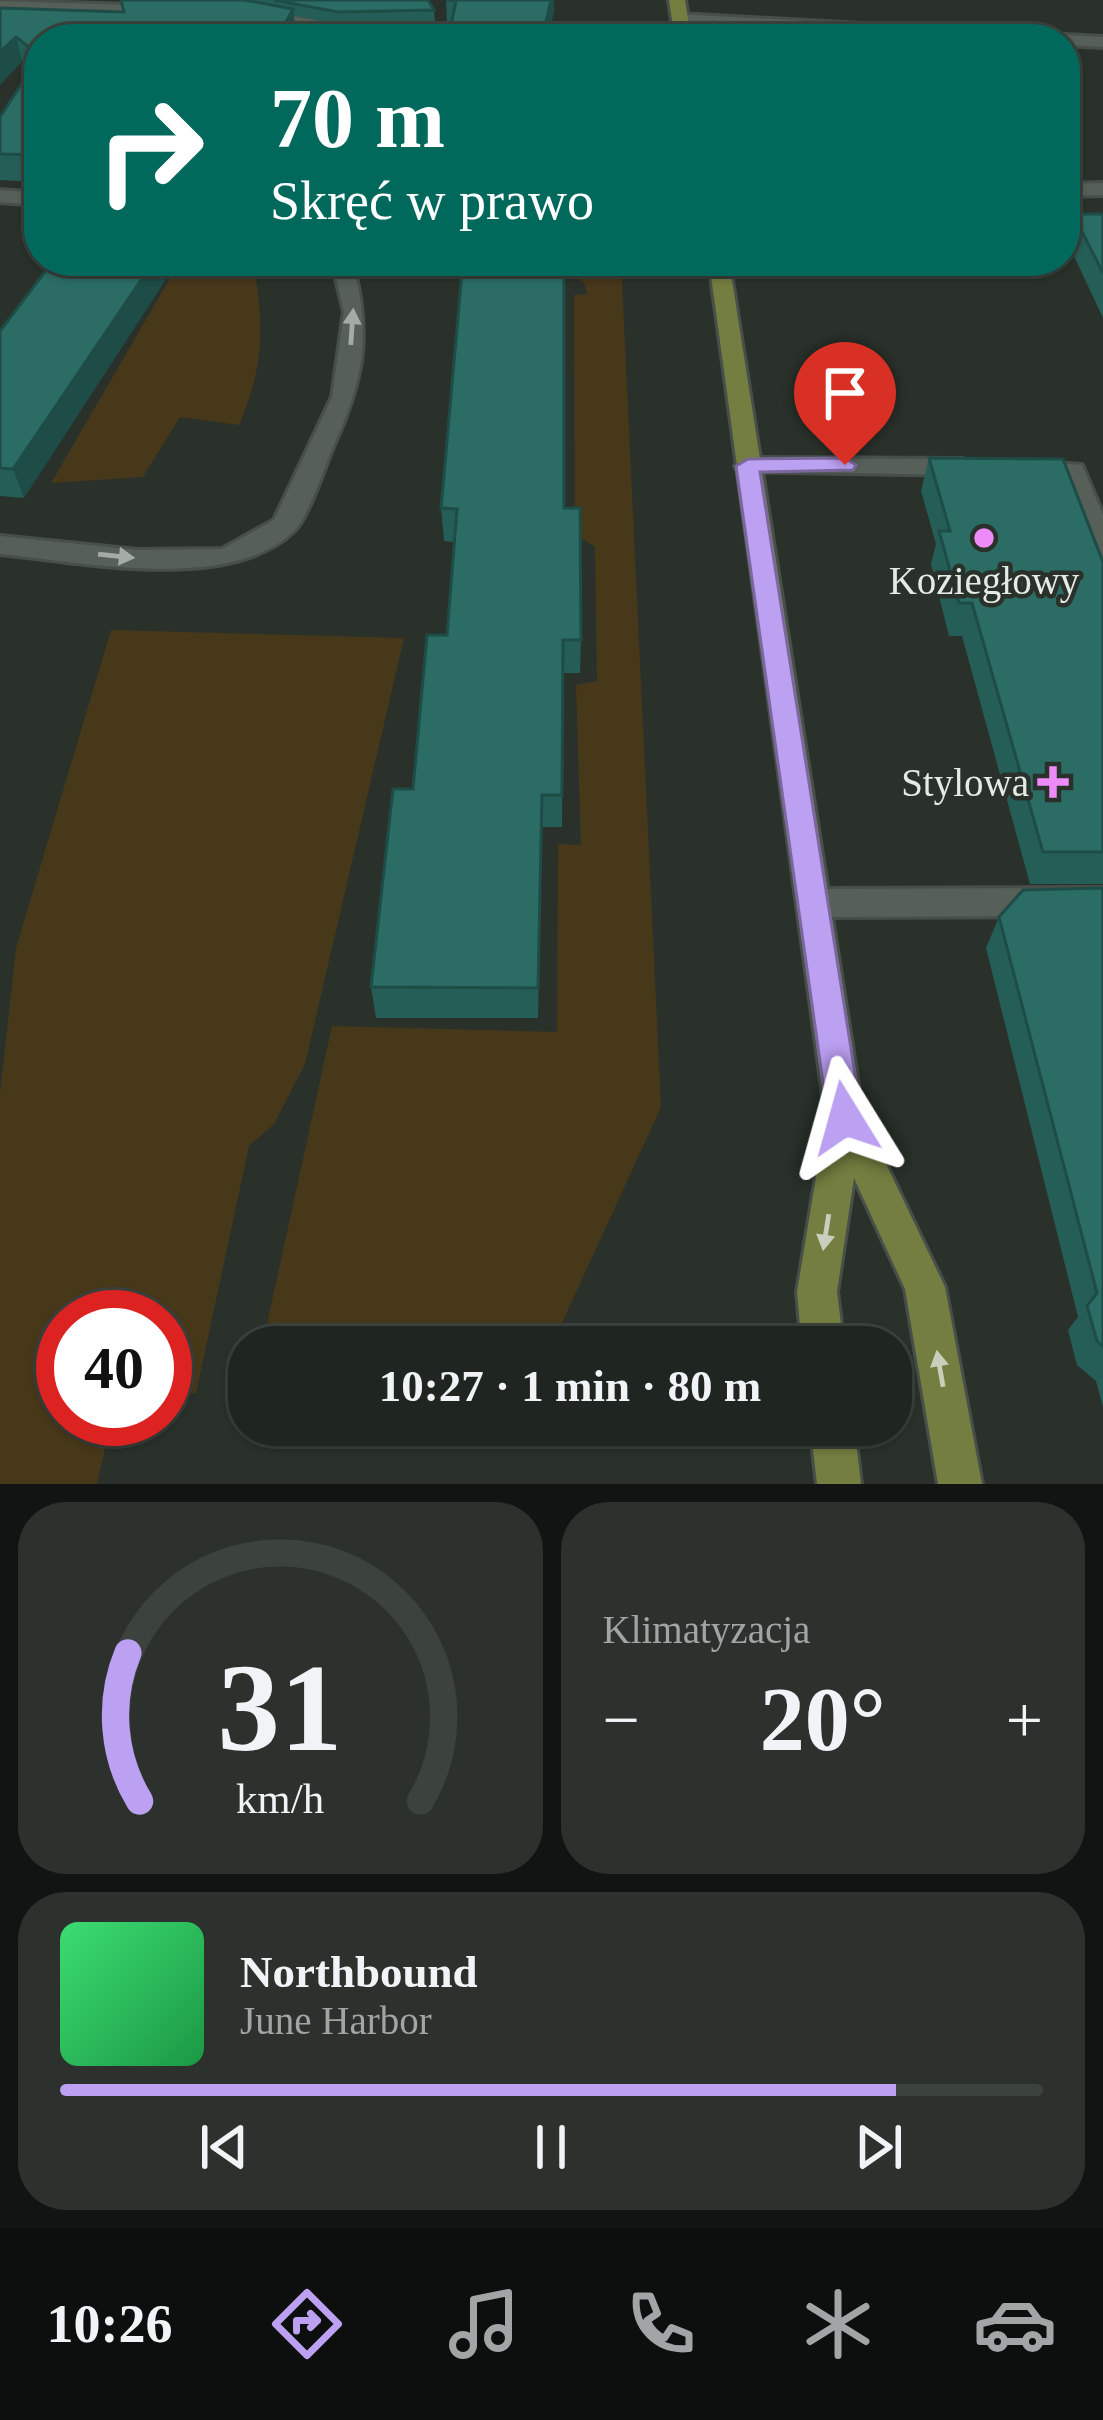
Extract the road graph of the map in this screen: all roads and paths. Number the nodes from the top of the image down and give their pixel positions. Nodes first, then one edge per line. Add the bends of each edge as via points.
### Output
1 (0, 6) edge
2 (678, 9) edge
3 (184, 12) edge
4 (227, 14) edge
5 (315, 24) edge
6 (862, 24) edge
7 (346, 276) edge
8 (721, 276) edge
9 (748, 466) junction
10 (1100, 532) edge
11 (0, 544) edge
12 (1103, 902) edge
13 (814, 903) junction
14 (845, 1118) junction
15 (821, 1326) edge
16 (834, 1446) edge
17 (839, 1484) edge
18 (960, 1484) edge

1 - 3 street
2 - 6 street
4 - 5 street
11 -> 7 street via 138,559 227,558 285,525 344,398 355,312
8 - 9 street
9 - 10 street via 1073,470
9 - 13 street
12 - 13 street
13 - 14 street
14 -> 15 street via 817,1292
18 -> 14 street via 925,1287
16 - 17 street

